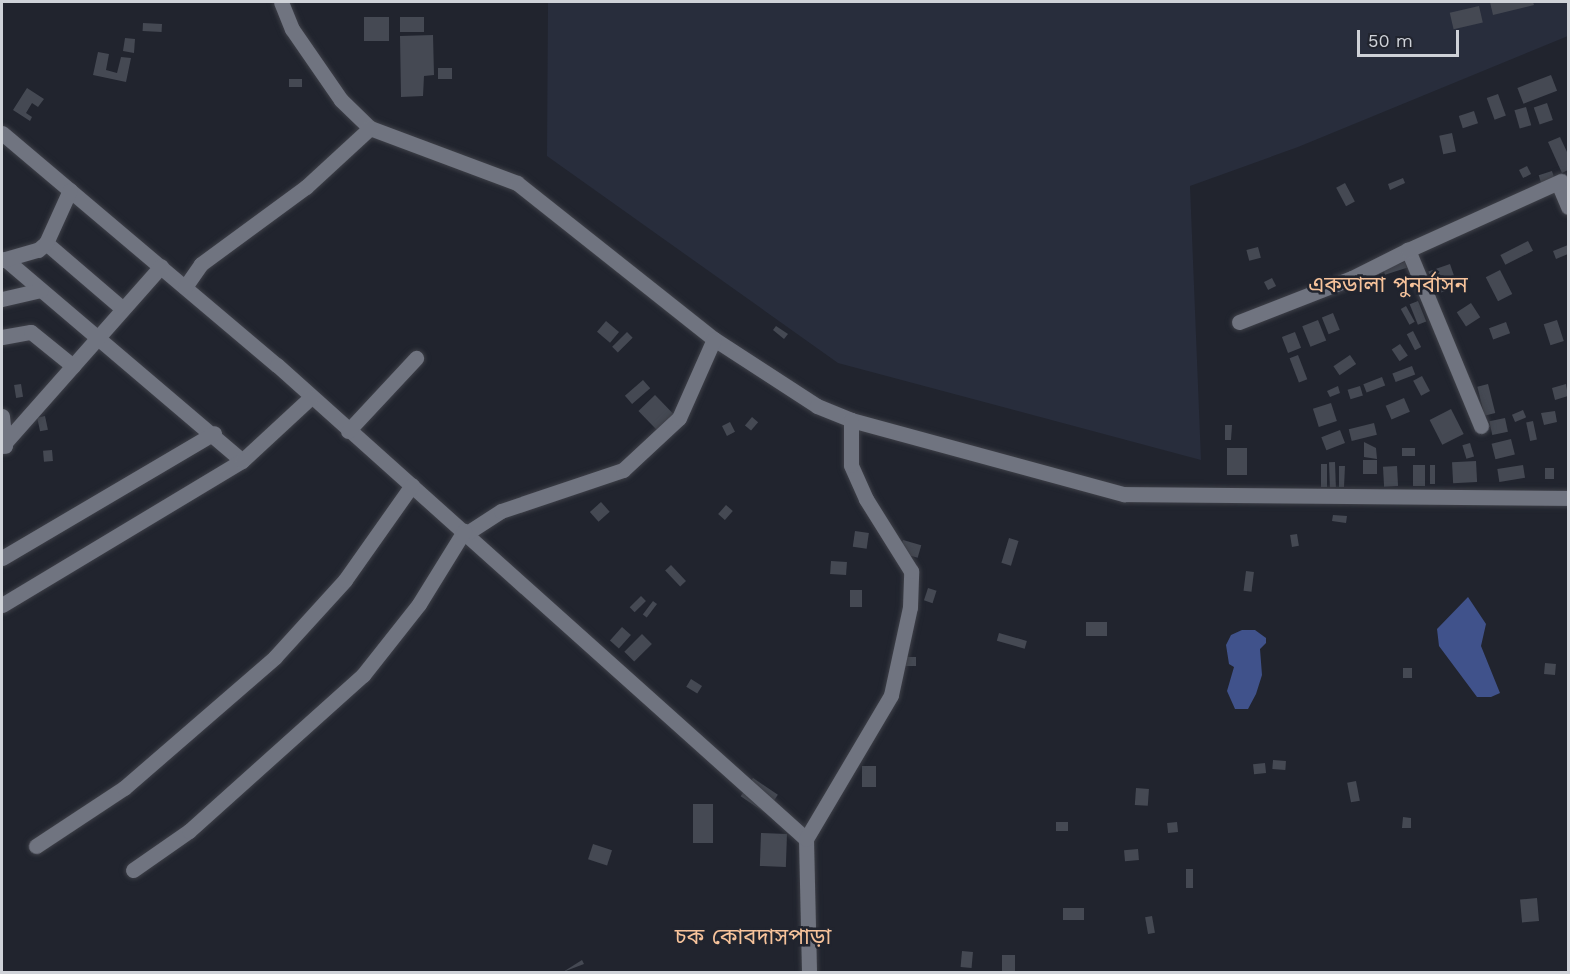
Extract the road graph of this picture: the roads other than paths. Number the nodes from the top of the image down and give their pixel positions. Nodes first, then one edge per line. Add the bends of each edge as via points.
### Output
1 (281, 2) edge
2 (370, 128) junction
3 (2, 133) edge
4 (70, 190) junction
5 (1569, 207) edge
6 (46, 243) junction
7 (1408, 250) junction
8 (3, 259) edge
9 (161, 266) junction
10 (185, 287) junction
11 (41, 290) junction
12 (2, 299) edge
13 (123, 309) junction
14 (1239, 322) dead end
15 (2, 337) edge
16 (96, 339) junction
17 (714, 339) junction
18 (416, 358) dead end
19 (73, 366) junction
20 (312, 397) junction
21 (2, 416) edge
22 (852, 420) junction
23 (1481, 426) dead end
24 (348, 431) junction
25 (214, 434) junction
26 (3, 446) edge
27 (242, 461) junction
28 (412, 485) junction
29 (1569, 498) edge
30 (466, 532) junction
31 (2, 558) edge
32 (2, 605) edge
33 (806, 839) junction
34 (36, 846) dead end
35 (132, 870) dead end
36 (809, 972) edge

1 - 2 street via 292,28 341,100
2 - 10 street via 306,187 201,264
2 - 17 street via 517,183
3 - 4 street
4 - 6 street
4 - 9 street
5 - 7 street via 1560,182
6 - 8 street via 38,250
6 - 13 street
7 - 14 street via 1352,278
7 - 23 street
8 - 11 street
9 - 10 street
9 - 13 street
10 - 20 street
11 - 12 street
11 - 16 street
13 - 16 street
15 - 19 street via 32,332
16 - 19 street
16 - 25 street
17 - 22 street via 817,406
17 - 30 street via 679,418 623,470 501,511
18 - 24 street
19 - 26 street
20 - 24 street
20 - 27 street
21 - 26 street
22 - 29 street via 1124,494
22 - 33 street via 851,465 866,499 911,571 910,607 891,695
24 - 28 street
25 - 27 street
25 - 31 street
27 - 32 street
28 - 30 street
28 - 34 street via 345,580 275,657 124,788
30 - 33 street
30 - 35 street via 419,604 363,675 189,831
33 - 36 street

